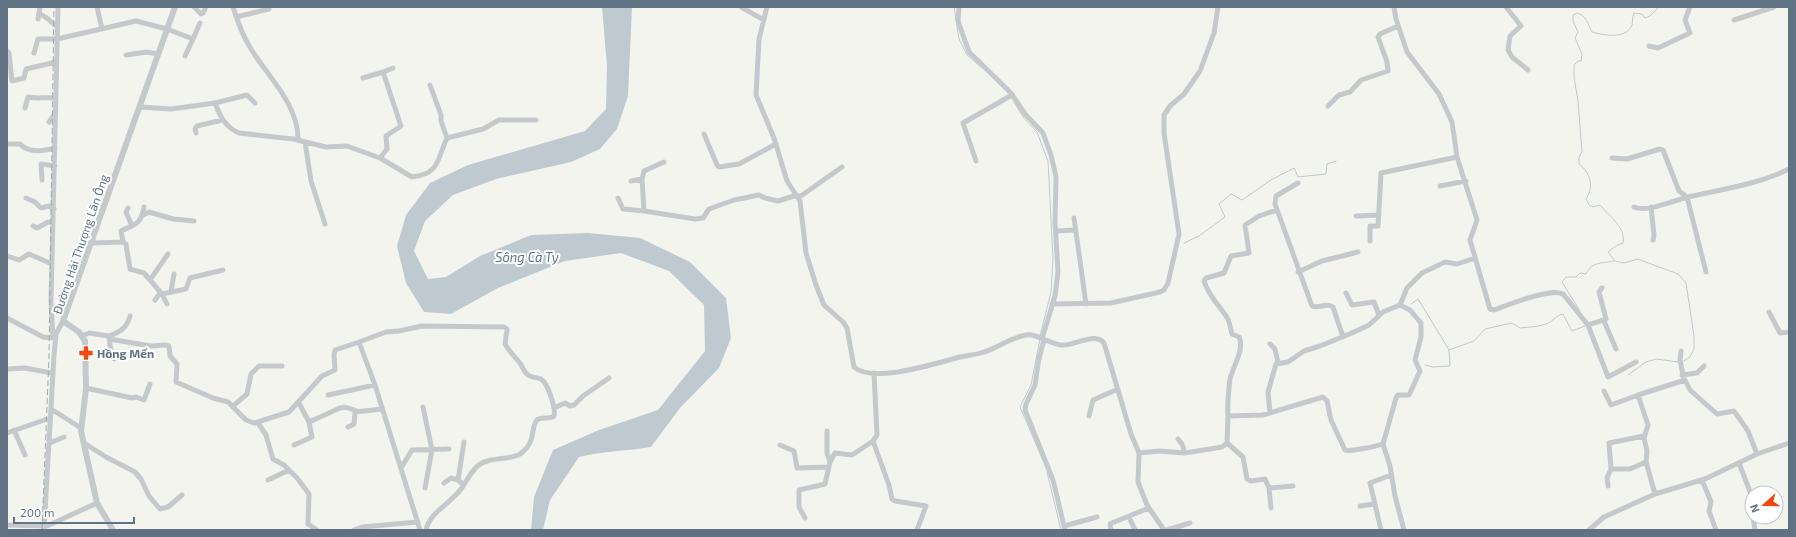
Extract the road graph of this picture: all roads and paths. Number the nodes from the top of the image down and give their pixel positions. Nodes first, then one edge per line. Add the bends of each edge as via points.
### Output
1 (40, 7) edge
2 (58, 7) edge
3 (97, 7) edge
4 (175, 7) edge
5 (194, 7) edge
6 (206, 7) edge
7 (233, 7) edge
8 (741, 7) edge
9 (767, 7) edge
10 (959, 7) edge
11 (1218, 7) edge
12 (1394, 7) edge
13 (1506, 7) edge
14 (1690, 7) edge
15 (1774, 7) edge
16 (269, 9) dead end
17 (236, 17) junction
18 (764, 20) junction
19 (1734, 20) dead end
20 (200, 23) dead end
21 (1398, 26) junction
22 (57, 28) junction
23 (102, 29) junction
24 (167, 29) junction
25 (56, 39) junction
26 (193, 40) junction
27 (1649, 46) dead end
28 (7, 51) edge
29 (34, 52) dead end
30 (158, 54) junction
31 (126, 55) dead end
32 (185, 56) dead end
33 (8, 60) edge
34 (56, 62) junction
35 (393, 68) dead end
36 (1528, 70) dead end
37 (382, 72) junction
38 (363, 78) dead end
39 (10, 82) edge
40 (430, 85) dead end
41 (1010, 96) junction
42 (55, 98) junction
43 (215, 103) junction
44 (255, 103) dead end
45 (1328, 106) dead end
46 (140, 107) junction
47 (25, 108) dead end
48 (55, 114) junction
49 (222, 120) junction
50 (536, 120) dead end
51 (49, 122) dead end
52 (196, 133) dead end
53 (704, 134) dead end
54 (447, 138) junction
55 (298, 140) junction
56 (305, 142) junction
57 (7, 144) edge
58 (776, 144) junction
59 (55, 148) junction
60 (1457, 157) junction
61 (380, 158) junction
62 (1612, 158) dead end
63 (976, 161) dead end
64 (664, 162) dead end
65 (55, 166) junction
66 (842, 167) dead end
67 (1789, 169) edge
68 (642, 179) junction
69 (42, 180) dead end
70 (631, 181) dead end
71 (1466, 181) junction
72 (1298, 183) dead end
73 (1440, 186) dead end
74 (798, 196) junction
75 (1687, 197) junction
76 (26, 198) dead end
77 (618, 198) dead end
78 (144, 207) dead end
79 (1634, 207) dead end
80 (1651, 207) junction
81 (128, 208) dead end
82 (54, 209) junction
83 (1277, 210) junction
84 (644, 211) junction
85 (143, 214) junction
86 (1379, 215) junction
87 (1356, 216) dead end
88 (1074, 218) dead end
89 (194, 221) dead end
90 (53, 223) junction
91 (325, 224) dead end
92 (33, 226) dead end
93 (132, 226) junction
94 (1075, 230) junction
95 (1056, 231) junction
96 (1653, 240) dead end
97 (1370, 241) dead end
98 (123, 242) junction
99 (92, 243) junction
100 (1358, 252) dead end
101 (168, 254) dead end
102 (7, 256) edge
103 (1475, 258) junction
104 (52, 264) junction
105 (223, 270) dead end
106 (1298, 272) junction
107 (1706, 272) dead end
108 (174, 274) dead end
109 (150, 280) junction
110 (1602, 288) dead end
111 (171, 291) junction
112 (161, 293) junction
113 (1346, 293) dead end
114 (155, 300) dead end
115 (168, 304) dead end
116 (1052, 304) junction
117 (1086, 304) junction
118 (1400, 305) junction
119 (1769, 312) dead end
120 (1379, 315) junction
121 (130, 316) dead end
122 (7, 318) edge
123 (1604, 321) junction
124 (63, 322) junction
125 (1588, 325) junction
126 (1789, 332) edge
127 (82, 336) junction
128 (1343, 337) junction
129 (54, 338) junction
130 (109, 338) junction
131 (1043, 340) junction
132 (359, 342) junction
133 (1270, 344) dead end
134 (1616, 349) dead end
135 (1681, 351) dead end
136 (114, 359) dead end
137 (1636, 362) dead end
138 (1278, 363) junction
139 (282, 366) dead end
140 (1704, 366) dead end
141 (7, 369) edge
142 (52, 373) junction
143 (874, 373) junction
144 (1683, 377) junction
145 (609, 378) dead end
146 (150, 384) dead end
147 (375, 385) junction
148 (86, 388) junction
149 (1118, 389) junction
150 (1604, 391) dead end
151 (328, 395) dead end
152 (1638, 395) junction
153 (299, 403) junction
154 (233, 406) junction
155 (423, 407) dead end
156 (554, 408) junction
157 (51, 409) junction
158 (382, 409) junction
159 (357, 411) junction
160 (1270, 413) junction
161 (1090, 416) dead end
162 (1228, 416) junction
163 (50, 418) junction
164 (309, 422) junction
165 (258, 423) junction
166 (81, 428) junction
167 (348, 428) dead end
168 (14, 430) junction
169 (828, 430) dead end
170 (7, 433) edge
171 (1644, 436) junction
172 (64, 437) dead end
173 (1178, 439) dead end
174 (874, 441) junction
175 (464, 442) dead end
176 (50, 443) junction
177 (84, 443) junction
178 (1227, 443) junction
179 (1789, 443) edge
180 (1383, 444) junction
181 (294, 445) dead end
182 (780, 445) dead end
183 (449, 449) dead end
184 (432, 450) junction
185 (1139, 453) junction
186 (1185, 453) junction
187 (396, 454) junction
188 (1757, 454) junction
189 (25, 455) dead end
190 (407, 458) junction
191 (1646, 462) junction
192 (1739, 463) junction
193 (829, 464) junction
194 (401, 468) junction
195 (1611, 469) junction
196 (289, 470) junction
197 (1391, 475) junction
198 (268, 480) dead end
199 (458, 480) junction
200 (1702, 480) junction
201 (444, 483) dead end
202 (464, 485) junction
203 (1747, 485) edge
204 (1293, 486) dead end
205 (1608, 486) dead end
206 (425, 488) dead end
207 (1269, 488) junction
208 (1655, 494) junction
209 (182, 495) dead end
210 (97, 503) junction
211 (1375, 504) junction
212 (1360, 506) dead end
213 (1149, 508) junction
214 (1271, 508) dead end
215 (1097, 517) dead end
216 (805, 518) dead end
217 (1129, 518) junction
218 (418, 522) junction
219 (1190, 523) dead end
220 (7, 525) edge
221 (44, 528) edge
222 (1064, 528) edge
223 (113, 530) edge
224 (317, 530) edge
225 (354, 530) edge
226 (420, 530) edge
227 (426, 530) edge
228 (917, 530) edge
229 (1112, 530) edge
230 (1135, 530) edge
231 (1165, 530) edge
232 (1381, 530) edge
233 (1404, 530) edge
234 (1589, 530) edge
235 (1716, 530) edge

1 - 22 street via 39,16 48,18
2 - 22 street
3 - 23 street
4 - 24 street, Đường Hải Thượng Lãn Ông
5 - 6 street via 201,14
7 - 17 street
8 - 18 street
9 - 18 street
10 - 41 street via 958,20 969,52 997,78
11 - 117 street via 1214,33 1200,71 1184,94 1164,115 1164,133 1179,229 1166,287 1160,292 1116,303
12 - 21 street
13 - 36 street via 1521,26 1510,36 1508,50 1512,57
14 - 27 street via 1685,20 1690,33 1658,48
15 - 19 street
16 - 17 street
17 - 55 street via 238,27 251,50 290,107 298,129
18 - 58 street via 759,39 756,92
20 - 26 street
21 - 45 street via 1378,37 1388,71 1361,80 1348,93 1339,95
21 - 60 street via 1407,52 1446,107 1453,125
22 - 25 street
23 - 24 street via 136,21
23 - 25 street
24 - 26 street
24 - 30 street, Đường Hải Thượng Lãn Ông
25 - 29 street via 38,39
25 - 34 street
26 - 32 street
28 - 33 street
30 - 31 street via 147,52
30 - 46 street, Đường Hải Thượng Lãn Ông
33 - 39 street
34 - 39 street via 26,69 24,78
34 - 42 street
35 - 37 street
37 - 38 street
37 - 61 street via 401,126 386,136 387,148
40 - 54 street
41 - 63 street via 963,123
41 - 95 street via 1043,134 1051,155 1056,177
42 - 47 street via 28,97
42 - 48 street
43 - 44 street via 247,95
43 - 46 street via 171,109
43 - 49 street
46 - 99 street, Đường Hải Thượng Lãn Ông
48 - 51 street
48 - 59 street
49 - 52 street via 197,126
49 - 55 street via 239,133
50 - 54 street via 499,120 483,129
53 - 58 street via 720,167 739,164
54 - 61 street via 435,167 425,174 410,176
55 - 56 street
56 - 61 street via 326,147 347,146
56 - 91 street via 311,181
57 - 59 street via 20,144 23,148 38,150
58 - 74 street via 787,182
59 - 65 street
60 - 71 street
60 - 86 street via 1381,173
62 - 75 street via 1627,159 1662,149 1680,192
64 - 68 street via 644,171
65 - 69 street via 41,164
65 - 82 street
66 - 74 street
67 - 75 street via 1737,188
68 - 70 street
68 - 84 street
71 - 73 street
71 - 103 street via 1477,220 1470,238
72 - 83 street via 1276,196 1274,201
74 - 84 street via 778,200 759,195 734,200 708,209 705,216 699,219
74 - 143 street via 806,253 823,302 847,328 854,367
75 - 80 street
75 - 107 street
76 - 82 street via 41,208 49,206
77 - 84 street via 624,209
78 - 85 street
79 - 80 street
80 - 96 street
81 - 93 street via 126,212
82 - 90 street
83 - 106 street
83 - 162 street via 1259,216 1245,225 1249,253 1231,256 1224,273 1208,277 1204,281 1211,298 1226,316 1232,334 1241,340 1230,379
85 - 89 street via 150,212 174,219
85 - 93 street via 142,219
86 - 87 street
86 - 97 street via 1378,226 1370,226
88 - 94 street
90 - 92 street via 48,222 37,228
90 - 104 street
93 - 98 street via 121,231
94 - 95 street
94 - 117 street
95 - 116 street via 1058,272
98 - 99 street
98 - 109 street via 128,246 127,263 130,269 144,272
99 - 124 street, Đường Hải Thượng Lãn Ông
100 - 106 street via 1322,261
101 - 109 street
102 - 104 street via 19,260 29,254
103 - 118 street via 1457,264 1445,262 1422,273 1407,288
103 - 125 street via 1491,310 1533,296 1559,292
104 - 129 street via 51,316
105 - 111 street via 190,278 186,289
106 - 128 street via 1312,306 1333,307
108 - 111 street
109 - 112 street
110 - 123 street via 1599,292 1606,314
111 - 112 street
112 - 114 street
112 - 115 street
113 - 120 street via 1352,306 1374,302
116 - 117 street
116 - 131 street
118 - 120 street
118 - 180 street via 1410,310 1421,323 1421,337 1415,360 1420,371 1410,395 1398,395 1396,398
119 - 126 street via 1780,334
120 - 128 street via 1369,325
121 - 130 street via 126,326
122 - 129 street via 42,337
123 - 125 street
123 - 134 street
124 - 127 street, Đường Hải Thượng Lãn Ông
124 - 129 street
125 - 137 street via 1608,377
127 - 130 street via 89,333
127 - 148 street via 85,346
128 - 138 street via 1304,351 1288,362
129 - 142 street
130 - 136 street
130 - 154 street via 151,346 166,344 169,346 170,356 178,364 176,382
131 - 143 street via 1026,335 983,353 909,371
131 - 149 street via 1064,345 1100,340 1104,343
131 - 222 street via 1035,385 1025,410 1052,480
132 - 147 street
132 - 153 street via 334,351 335,370 322,376
132 - 156 street via 386,332 422,326 504,327 508,334 505,344 522,364 526,373 544,382
133 - 138 street via 1275,349
135 - 144 street
138 - 160 street via 1274,368 1268,392
139 - 154 street via 259,366 251,374 247,394
140 - 144 street via 1697,373
141 - 142 street via 25,368
142 - 157 street
143 - 174 street via 878,430
144 - 152 street
144 - 188 street via 1690,390 1717,414 1734,411 1748,431
145 - 156 street via 574,405 565,403
146 - 148 street via 144,400
147 - 151 street
147 - 158 street
148 - 166 street
149 - 161 street via 1093,400
149 - 185 street
150 - 152 street via 1611,405
152 - 171 street via 1648,425
153 - 164 street
153 - 165 street via 286,414
154 - 165 street via 246,420
155 - 184 street
156 - 202 street via 553,417 536,421 530,444 523,451 517,456 480,464
157 - 163 street
157 - 166 street
158 - 159 street
158 - 187 street
159 - 164 street via 340,408
159 - 167 street via 354,414 353,425
160 - 162 street
160 - 180 street via 1323,396 1327,401 1332,424 1345,450
162 - 178 street
163 - 168 street
163 - 176 street
164 - 181 street via 312,437
165 - 196 street via 266,435 273,459
166 - 177 street
168 - 170 street
168 - 189 street
169 - 193 street
171 - 191 street
171 - 195 street via 1609,443
172 - 176 street
173 - 186 street
174 - 193 street via 850,455 836,453
174 - 228 street via 893,500 926,506
175 - 199 street
176 - 221 street
177 - 209 street via 135,472 149,496 161,509
177 - 210 street
178 - 186 street via 1222,447
178 - 207 street via 1243,457 1247,479 1251,481 1264,478
179 - 188 street
180 - 197 street
182 - 193 street via 794,451 797,468
183 - 184 street
184 - 190 street via 414,449
184 - 206 street
185 - 186 street
185 - 213 street via 1138,482
187 - 190 street
187 - 194 street
188 - 192 street
190 - 194 street
191 - 195 street via 1630,469
191 - 208 street
192 - 200 street
192 - 203 street
193 - 216 street via 826,483 799,491 799,508
194 - 218 street
195 - 205 street via 1607,478
196 - 198 street
196 - 224 street via 309,494 308,524
197 - 211 street via 1370,482
197 - 233 street
199 - 201 street via 450,478
199 - 202 street
200 - 208 street
200 - 235 street via 1711,502 1709,511
202 - 227 street via 429,521
204 - 207 street
207 - 214 street
208 - 234 street via 1606,515
210 - 221 street
210 - 223 street
211 - 212 street
211 - 232 street
213 - 217 street
213 - 231 street
215 - 222 street
217 - 229 street via 1110,524
217 - 230 street
218 - 225 street
218 - 226 street
219 - 231 street
220 - 221 street

